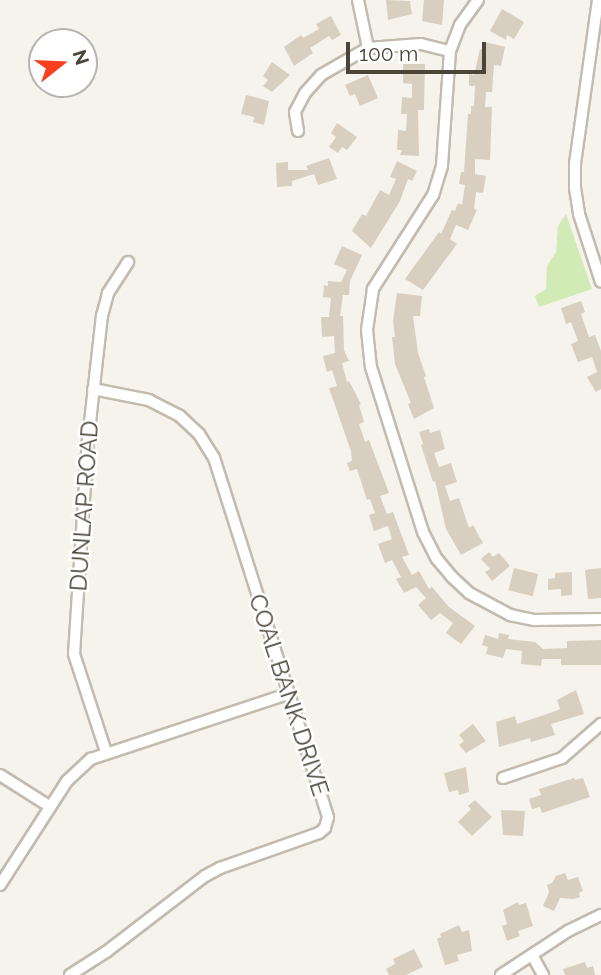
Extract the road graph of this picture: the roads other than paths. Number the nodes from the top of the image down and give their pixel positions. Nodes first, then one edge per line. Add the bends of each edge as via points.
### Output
1 (358, 0) edge
2 (478, 0) edge
3 (598, 0) edge
4 (368, 48) junction
5 (450, 51) junction
6 (298, 131) dead end
7 (128, 262) dead end
8 (600, 277) edge
9 (93, 389) junction
10 (601, 619) edge
11 (287, 694) junction
12 (601, 724) edge
13 (106, 752) junction
14 (0, 775) edge
15 (503, 778) dead end
16 (49, 806) junction
17 (0, 885) edge
18 (601, 915) edge
19 (532, 955) junction
20 (69, 975) edge
21 (501, 975) edge
22 (543, 975) edge

1 - 4 street
2 - 5 street via 460,25
3 - 8 street via 575,188
4 - 5 street via 421,44
4 - 6 street via 321,75 305,93 295,112
5 - 10 street via 442,166 433,195 373,289 367,330 371,367 423,532 452,577 469,593 510,615 534,620
7 - 9 street, DUNLAP ROAD via 108,293
9 - 11 street, COAL BANK DRIVE via 149,400 180,416 199,434 214,458 233,514
9 - 13 street, DUNLAP ROAD via 74,654
11 - 13 street
11 - 20 street, COAL BANK DRIVE via 328,817 325,828 220,868
12 - 15 street via 562,758
13 - 16 street via 77,770
14 - 16 street
16 - 17 street
18 - 19 street
19 - 21 street
19 - 22 street

